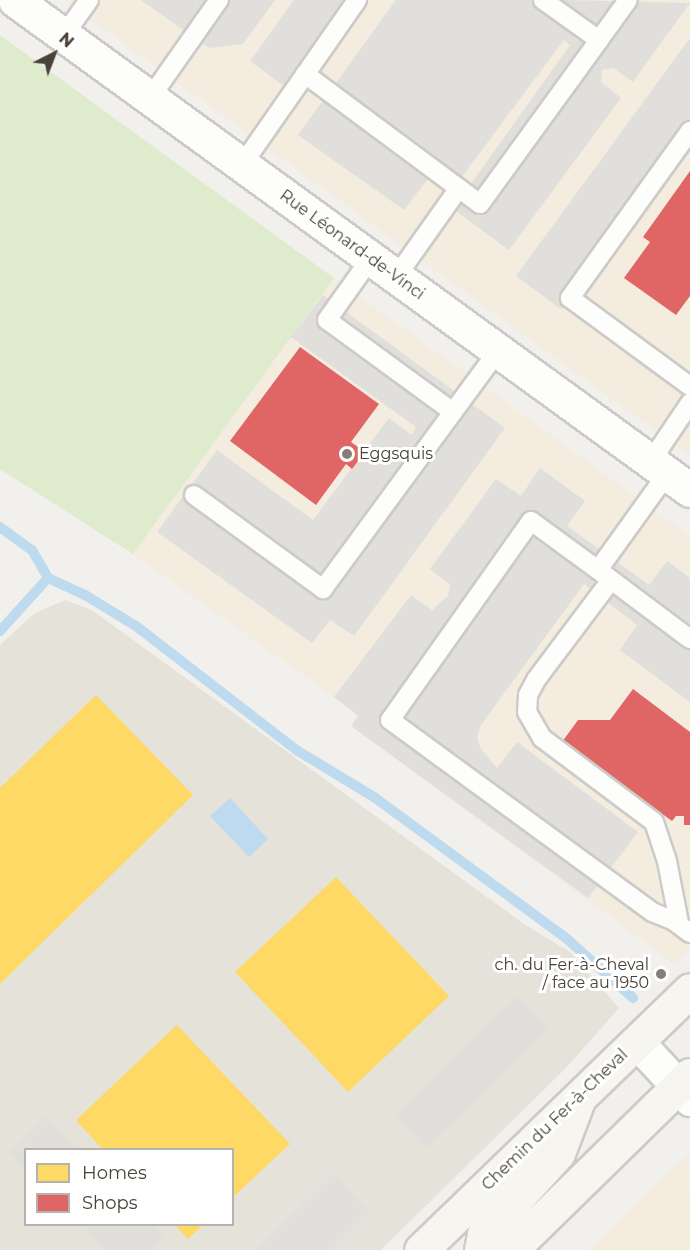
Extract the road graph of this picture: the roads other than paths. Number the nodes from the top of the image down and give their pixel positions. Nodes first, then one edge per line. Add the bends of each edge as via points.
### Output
1 (15, 0) edge
2 (89, 0) edge
3 (219, 0) edge
4 (357, 0) edge
5 (543, 0) edge
6 (628, 0) edge
7 (64, 35) junction
8 (598, 40) junction
9 (305, 74) junction
10 (150, 98) junction
11 (690, 131) edge
12 (242, 165) junction
13 (459, 188) junction
14 (383, 268) junction
15 (498, 351) junction
16 (690, 386) edge
17 (690, 403) edge
18 (453, 412) junction
19 (669, 475) edge
20 (194, 495) dead end
21 (605, 575) junction
22 (690, 639) edge
23 (684, 928) edge
24 (690, 990) edge
25 (637, 1041) junction
26 (686, 1086) edge
27 (578, 1098) junction
28 (421, 1250) edge
29 (481, 1250) edge
30 (511, 1250) edge

1 - 7 street, Rue Léonard-de-Vinci
2 - 7 lane
3 - 10 lane
4 - 9 lane
5 - 8 lane
6 - 8 lane
7 - 10 street, Rue Léonard-de-Vinci
8 - 13 lane via 480,204
9 - 12 lane
9 - 13 lane
10 - 12 street, Rue Léonard-de-Vinci
11 - 16 lane via 570,298
12 - 14 street, Rue Léonard-de-Vinci
13 - 14 lane
14 - 15 street, Rue Léonard-de-Vinci
14 - 18 lane via 327,320
15 - 18 lane
15 - 19 street, Rue Léonard-de-Vinci
17 - 19 lane
18 - 20 lane via 323,589
19 - 21 lane
21 - 22 lane
21 - 23 lane via 536,680 528,695 527,712 542,738 654,822
21 - 23 lane via 531,521 390,720 651,912
24 - 25 street, Chemin du Fer-à-Cheval
25 - 26 street
25 - 27 street, Chemin du Fer-à-Cheval
26 - 30 street
27 - 28 street, Chemin du Fer-à-Cheval
27 - 29 street via 558,1153 484,1234

